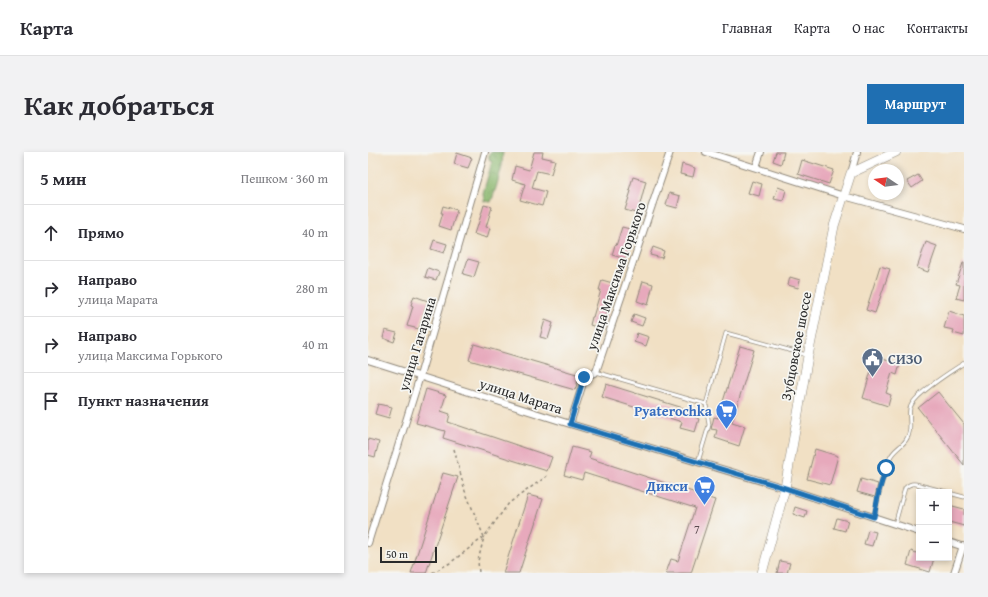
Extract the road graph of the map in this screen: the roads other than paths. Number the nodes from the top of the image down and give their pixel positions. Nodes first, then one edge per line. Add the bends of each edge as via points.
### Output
1 (486, 152) edge
2 (670, 152) edge
3 (706, 152) edge
4 (761, 152) edge
5 (857, 152) edge
6 (896, 152) edge
7 (756, 167) junction
8 (851, 173) junction
9 (844, 196) junction
10 (964, 229) edge
11 (808, 356) junction
12 (368, 360) edge
13 (964, 363) edge
14 (596, 372) junction
15 (420, 376) junction
16 (706, 404) junction
17 (570, 424) junction
18 (698, 463) junction
19 (785, 488) junction
20 (936, 489) edge
21 (952, 493) edge
22 (964, 497) edge
23 (874, 517) junction
24 (895, 524) junction
25 (916, 531) edge
26 (368, 543) edge
27 (952, 543) edge
28 (963, 546) edge
29 (762, 573) edge
30 (954, 573) edge

1 - 15 street, улица Гагарина
2 - 14 street, улица Максима Горького
3 - 7 street
4 - 7 street
5 - 8 street
6 - 8 main road
7 - 9 street
8 - 9 main road, Зубцовское шоссе
9 - 10 street
9 - 11 main road, Зубцовское шоссе via 834,226
11 - 16 lane via 726,333
11 - 19 main road, Зубцовское шоссе
12 - 15 street, улица Марата
13 - 23 lane via 925,390 912,404 907,440 892,454 879,491
14 - 16 lane
14 - 17 street, улица Максима Горького via 584,377
15 - 17 street, улица Марата
15 - 26 street, улица Гагарина
16 - 18 lane via 709,425
17 - 18 street, улица Марата
18 - 19 street, улица Марата
19 - 23 street, улица Марата
19 - 29 main road, Зубцовское шоссе
20 - 24 lane via 914,483 905,488
21 - 22 lane
23 - 24 street, улица Марата
24 - 25 street, улица Марата
27 - 28 street
28 - 30 street

